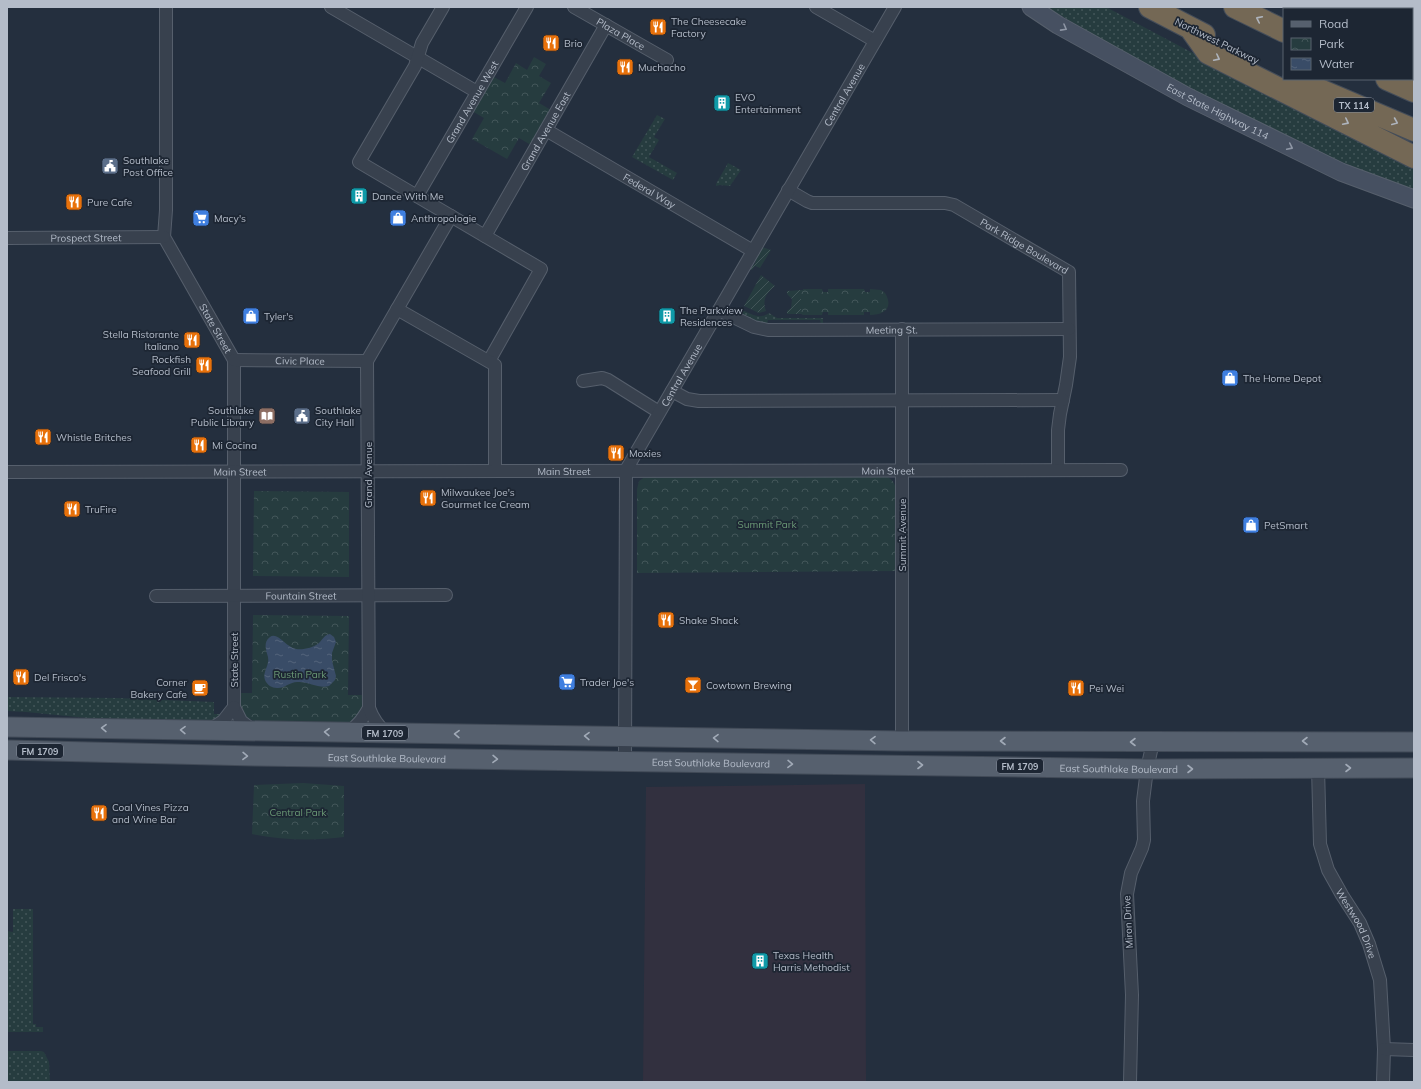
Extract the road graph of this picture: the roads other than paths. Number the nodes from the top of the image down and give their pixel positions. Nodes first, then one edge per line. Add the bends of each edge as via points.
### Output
1 (166, 7) edge
2 (331, 7) edge
3 (443, 7) edge
4 (527, 7) edge
5 (574, 7) edge
6 (816, 7) edge
7 (895, 7) edge
8 (1031, 7) edge
9 (1150, 7) edge
10 (1234, 7) edge
11 (606, 25) junction
12 (1192, 29) junction
13 (1283, 31) edge
14 (875, 41) junction
15 (418, 57) junction
16 (667, 60) dead end
17 (1283, 74) edge
18 (1296, 80) edge
19 (1390, 80) edge
20 (1414, 90) edge
21 (477, 92) junction
22 (546, 130) junction
23 (1414, 130) edge
24 (1414, 157) edge
25 (788, 190) junction
26 (417, 196) junction
27 (1414, 199) edge
28 (451, 216) junction
29 (484, 236) junction
30 (164, 237) junction
31 (7, 238) edge
32 (753, 251) junction
33 (397, 309) junction
34 (719, 310) junction
35 (1069, 328) junction
36 (902, 329) junction
37 (234, 360) junction
38 (367, 361) junction
39 (489, 362) junction
40 (582, 381) dead end
41 (672, 391) junction
42 (1063, 400) junction
43 (903, 401) junction
44 (659, 412) junction
45 (902, 469) junction
46 (1058, 469) junction
47 (626, 470) junction
48 (1121, 470) dead end
49 (234, 471) junction
50 (368, 471) junction
51 (495, 471) junction
52 (7, 472) edge
53 (446, 595) dead end
54 (156, 596) dead end
55 (234, 596) junction
56 (369, 596) junction
57 (234, 707) junction
58 (369, 708) junction
59 (7, 727) edge
60 (209, 730) junction
61 (254, 731) junction
62 (348, 732) junction
63 (386, 733) junction
64 (626, 737) junction
65 (902, 741) junction
66 (1153, 742) junction
67 (1414, 742) edge
68 (7, 750) edge
69 (626, 761) junction
70 (1147, 768) junction
71 (1318, 768) junction
72 (1414, 768) edge
73 (1384, 1050) junction
74 (1414, 1050) edge
75 (1130, 1082) edge
76 (1383, 1082) edge

1 - 30 street
2 - 15 street
3 - 15 street via 422,43
4 - 21 street, Grand Avenue West
5 - 11 street, Plaza Place
6 - 14 street
7 - 14 street, Central Avenue
8 -> 27 main road, East State Highway 114 via 1058,25 1188,97 1341,172
9 - 12 highway, Northwest Parkway
13 -> 10 highway
11 - 16 street, Plaza Place
11 - 22 street, Grand Avenue East
12 - 17 highway, Northwest Parkway
12 -> 24 highway via 1208,53
14 - 25 street, Central Avenue
15 - 21 street
15 - 26 street via 359,162
18 -> 23 highway, TX 114
19 - 20 highway
21 - 26 street, Grand Avenue West
22 - 29 street, Grand Avenue East
22 - 32 street, Federal Way
25 - 32 street, Central Avenue
25 - 35 street, Park Ridge Boulevard via 812,203 954,204 1070,272
26 - 28 street
28 - 29 street
28 - 33 street
29 - 39 street via 542,270
30 - 31 street, Prospect Street
30 - 37 street, State Street
32 - 34 street, Central Avenue
33 - 38 street
33 - 39 street
34 - 36 street, Meeting St. via 754,328 768,330
34 - 41 street, Central Avenue
35 - 36 street, Meeting St.
35 - 42 street, Park Ridge Boulevard via 1069,371
36 - 43 street, Summit Avenue
37 - 38 street, Civic Place
37 - 49 street, State Street
38 - 50 street, Grand Avenue
39 - 51 street via 495,365
40 - 44 street via 602,378 608,380
41 - 43 street via 687,399 699,401
41 - 44 street, Central Avenue
42 - 43 street
42 - 46 street, Park Ridge Boulevard via 1058,430
43 - 45 street, Summit Avenue
44 - 47 street, Central Avenue
45 - 46 street, Main Street
45 - 47 street, Main Street
45 - 65 street, Summit Avenue
46 - 48 street, Main Street
47 - 51 street, Main Street
47 - 64 street, Central Avenue
49 - 50 street, Main Street
49 - 52 street, Main Street
49 - 55 street, State Street
50 - 51 street, Main Street
50 - 56 street, Grand Avenue
53 - 56 street, Fountain Street
54 - 55 street, Fountain Street
55 - 56 street, Fountain Street
55 - 57 street, State Street
56 - 58 street, Grand Avenue
57 - 60 street via 224,721
57 - 61 street via 241,721
58 - 62 street via 355,728
58 - 63 street, Grand Avenue via 375,722
60 -> 59 main road, FM 1709
60 - 61 main road, FM 1709
62 -> 61 main road, FM 1709
62 - 63 main road, FM 1709
64 -> 63 main road, FM 1709
65 -> 64 main road, FM 1709
64 - 69 street, Central Avenue
66 -> 65 main road, FM 1709
67 -> 66 main road, FM 1709
66 - 70 street, Miron Drive
68 -> 69 main road, East Southlake Boulevard / FM 1709
69 -> 70 main road, East Southlake Boulevard / FM 1709
70 -> 71 main road, East Southlake Boulevard / FM 1709
70 - 75 street, Miron Drive via 1143,801 1144,840 1126,894 1132,995
71 -> 72 main road, East Southlake Boulevard / FM 1709
71 - 73 street, Westwood Drive via 1320,844 1328,870 1360,923 1380,980
73 - 74 street
73 - 76 street, Westwood Drive

